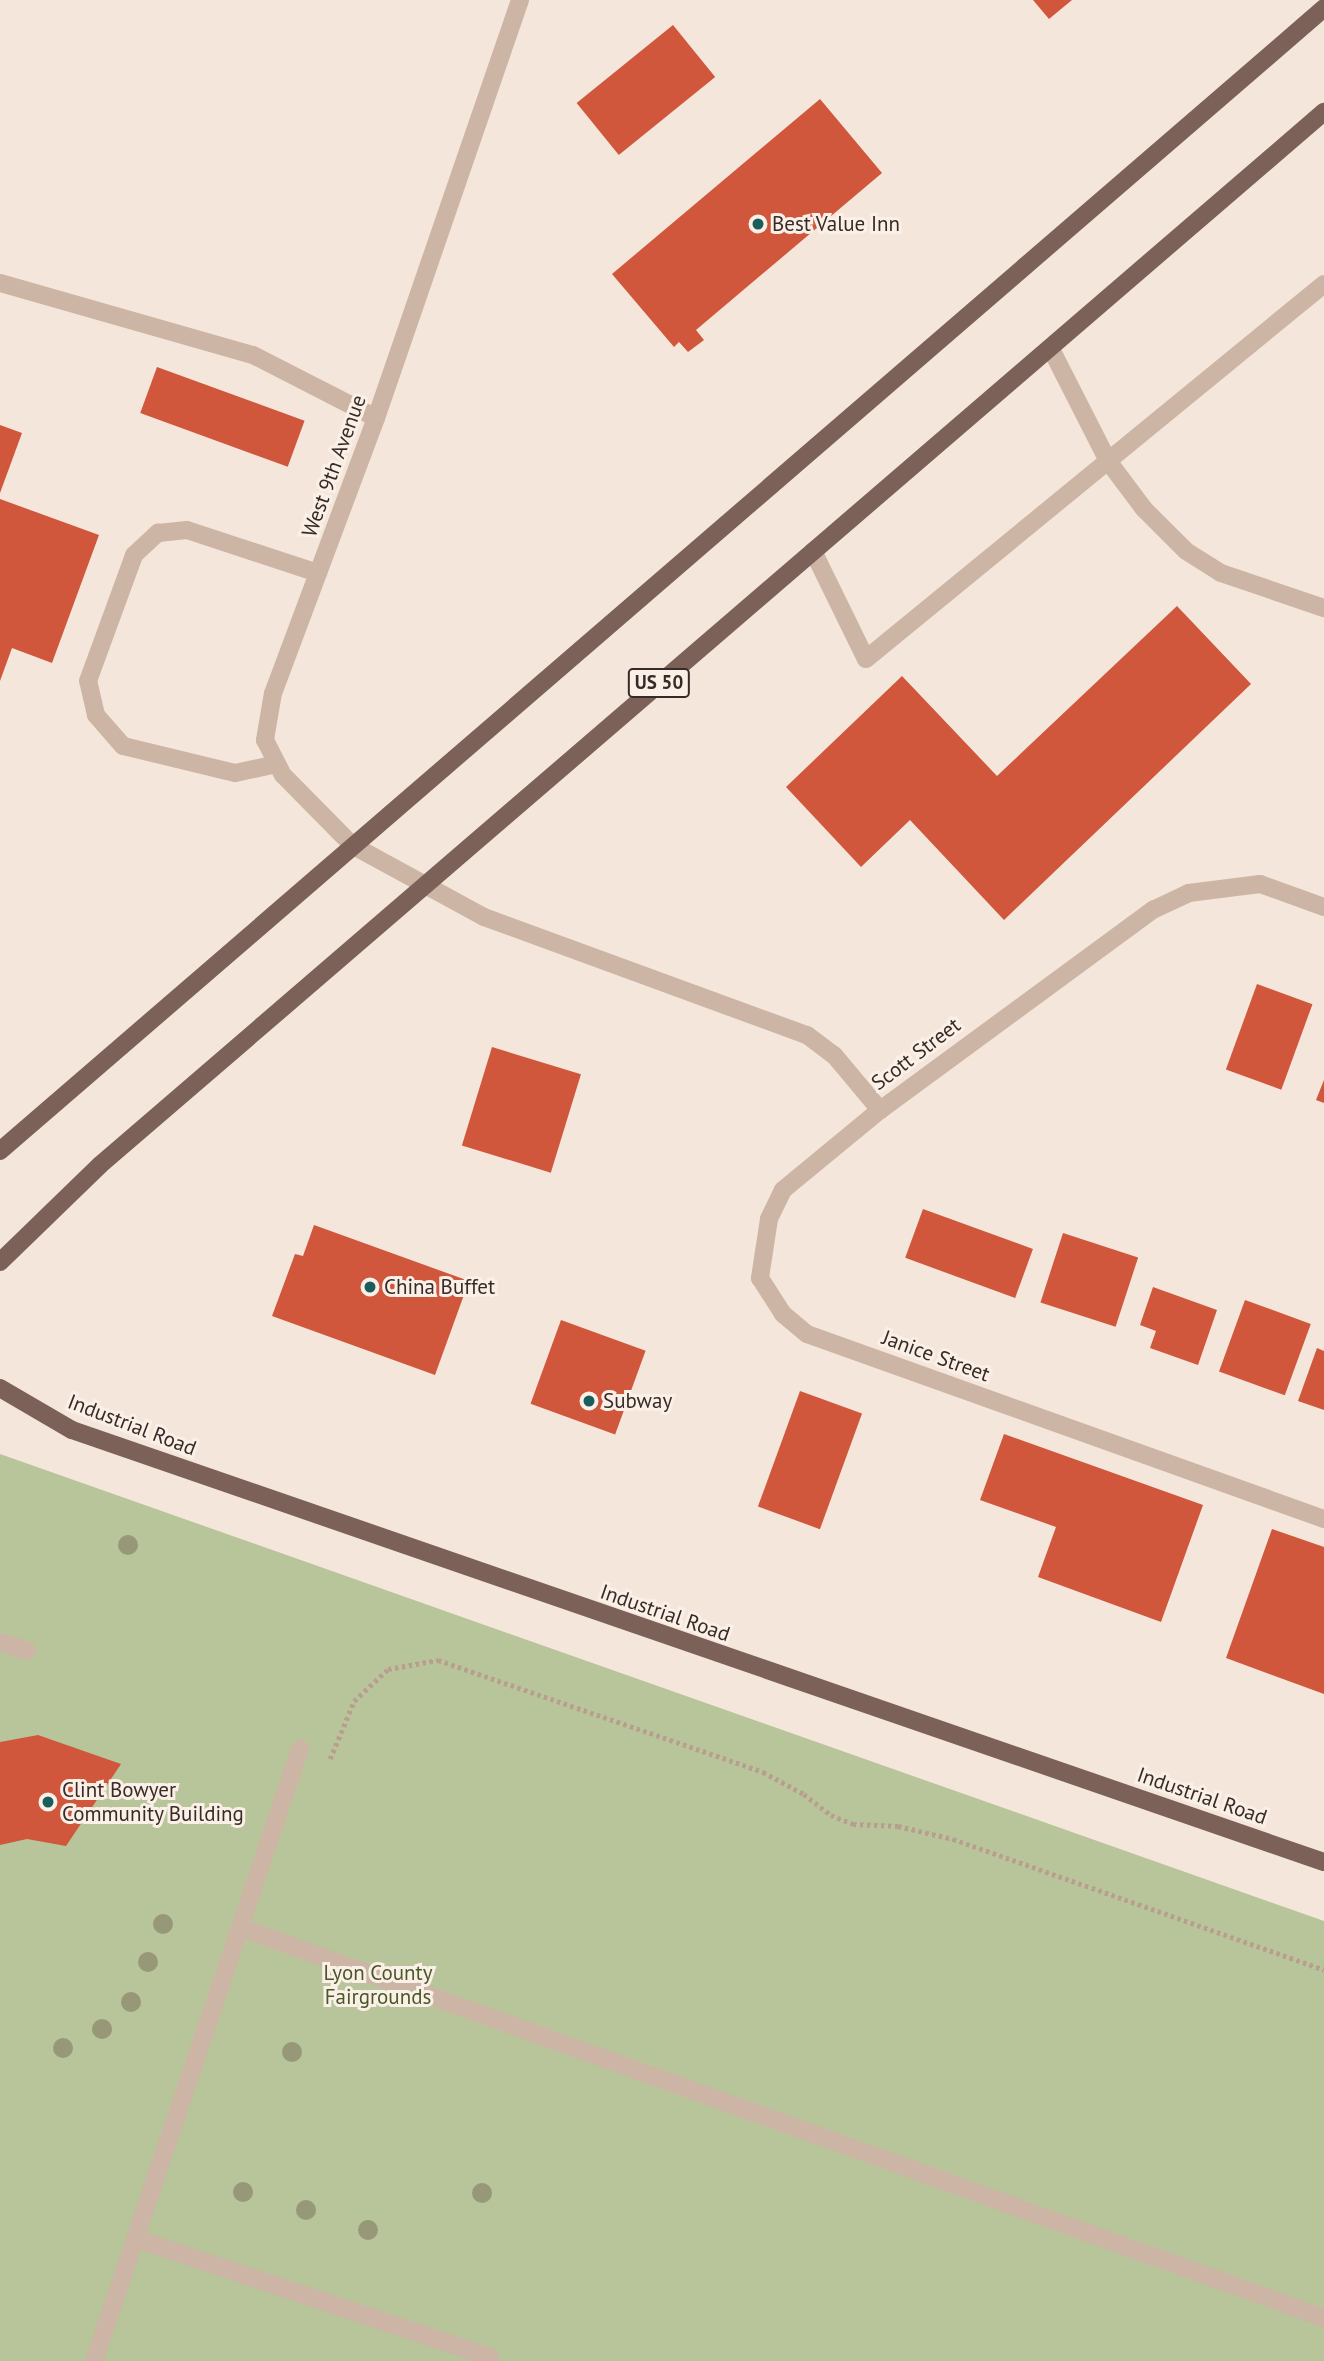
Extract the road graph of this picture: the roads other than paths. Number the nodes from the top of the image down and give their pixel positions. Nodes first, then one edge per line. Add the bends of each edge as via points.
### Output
1 (520, 0) edge
2 (1324, 8) edge
3 (1324, 112) edge
4 (0, 283) edge
5 (1324, 284) edge
6 (1052, 351) junction
7 (376, 418) junction
8 (1108, 461) junction
9 (813, 551) junction
10 (318, 573) junction
11 (1324, 608) edge
12 (277, 764) junction
13 (352, 845) junction
14 (424, 884) junction
15 (1324, 907) edge
16 (880, 1110) junction
17 (0, 1151) edge
18 (0, 1262) edge
19 (0, 1388) edge
20 (1324, 1519) edge
21 (0, 1642) edge
22 (27, 1651) dead end
23 (300, 1749) dead end
24 (1324, 1862) edge
25 (242, 1928) junction
26 (137, 2239) junction
27 (1324, 2318) edge
28 (94, 2361) edge
29 (488, 2361) edge

1 - 7 street, West 9th Avenue
2 - 13 main road
3 - 6 main road, US 50
4 - 7 street via 253,355
5 - 8 street
6 - 8 street
6 - 9 main road, US 50
7 - 10 street, West 9th Avenue
8 - 9 street via 866,659
8 - 11 street via 1144,509 1186,551 1221,573
9 - 14 main road, US 50
10 - 12 street, West 9th Avenue via 273,693 265,740
10 - 12 street via 187,530 158,533 134,555 88,681 96,715 123,746 235,773
12 - 13 street, West 9th Avenue
13 - 14 street, West 9th Avenue
13 - 17 main road
14 - 16 street, Scott Street via 484,917 807,1035 834,1055
14 - 18 main road, US 50 via 100,1165
15 - 16 street, Scott Street via 1260,884 1189,893 1154,909
16 - 20 street, Janice Street via 783,1191 769,1219 760,1278 783,1314 807,1334
19 - 24 main road, Industrial Road via 85,1434
21 - 22 street
23 - 25 street
25 - 26 street
25 - 27 street
26 - 28 street
26 - 29 street via 490,2357

